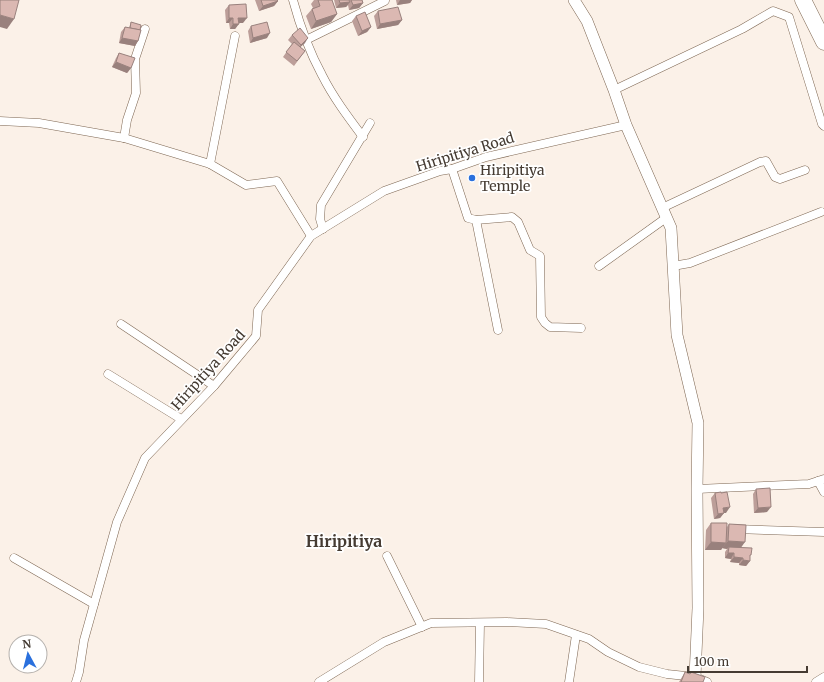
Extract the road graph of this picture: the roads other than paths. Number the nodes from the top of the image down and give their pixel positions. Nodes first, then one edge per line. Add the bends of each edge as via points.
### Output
1 (294, 0) edge
2 (385, 0) edge
3 (574, 0) edge
4 (803, 0) edge
5 (815, 0) edge
6 (824, 18) edge
7 (145, 29) dead end
8 (235, 36) dead end
9 (306, 40) junction
10 (824, 42) edge
11 (614, 90) junction
12 (0, 121) edge
13 (370, 123) dead end
14 (626, 125) junction
15 (824, 126) edge
16 (362, 137) junction
17 (124, 138) junction
18 (210, 164) junction
19 (452, 169) junction
20 (805, 170) dead end
21 (821, 212) dead end
22 (664, 213) junction
23 (476, 220) junction
24 (323, 229) junction
25 (311, 236) junction
26 (599, 266) dead end
27 (673, 266) junction
28 (121, 324) dead end
29 (581, 328) dead end
30 (498, 330) dead end
31 (108, 374) dead end
32 (214, 386) junction
33 (181, 419) junction
34 (821, 480) edge
35 (697, 489) junction
36 (824, 492) edge
37 (730, 529) edge
38 (824, 532) edge
39 (388, 556) dead end
40 (14, 558) dead end
41 (94, 604) junction
42 (480, 623) junction
43 (422, 627) junction
44 (576, 635) junction
45 (695, 677) junction
46 (824, 677) edge
47 (76, 682) edge
48 (319, 682) edge
49 (479, 682) edge
50 (569, 682) edge
51 (707, 682) edge
52 (816, 682) edge

1 - 9 street
2 - 9 street
3 - 11 street via 587,21
4 - 10 highway
5 - 6 highway
7 - 17 street via 135,59 136,93 126,120
8 - 18 street
9 - 16 street via 342,110
11 - 14 street
11 - 15 street via 773,12 789,17
12 - 17 street via 39,123
13 - 16 street
14 - 19 street, Hiripitiya Road via 486,157
14 - 22 street
16 - 24 street via 322,205 320,219
17 - 18 street
18 - 25 street via 246,185 277,182
19 - 23 street via 468,218
19 - 24 street, Hiripitiya Road via 384,191
20 - 22 street via 780,179 775,177 766,161 760,162
21 - 27 street via 690,263
22 - 26 street
22 - 27 street via 671,228
23 - 29 street via 512,217 518,222 530,250 540,256 542,317 545,323 550,327
23 - 30 street
24 - 25 street, Hiripitiya Road
25 - 32 street, Hiripitiya Road via 258,310 256,336
27 - 35 street via 677,335 698,424
28 - 32 street
31 - 33 street
32 - 33 street, Hiripitiya Road
33 - 41 street, Hiripitiya Road via 145,458 117,522
34 - 35 street via 809,484
34 - 36 street
35 - 45 street via 702,528
37 - 38 street
39 - 43 street
40 - 41 street
41 - 47 street, Hiripitiya Road
42 - 43 street via 431,623
42 - 44 street via 546,624
42 - 49 street
43 - 48 street via 384,642
44 - 45 street via 589,639 608,652 639,667
44 - 50 street
45 - 51 street
46 - 52 street

